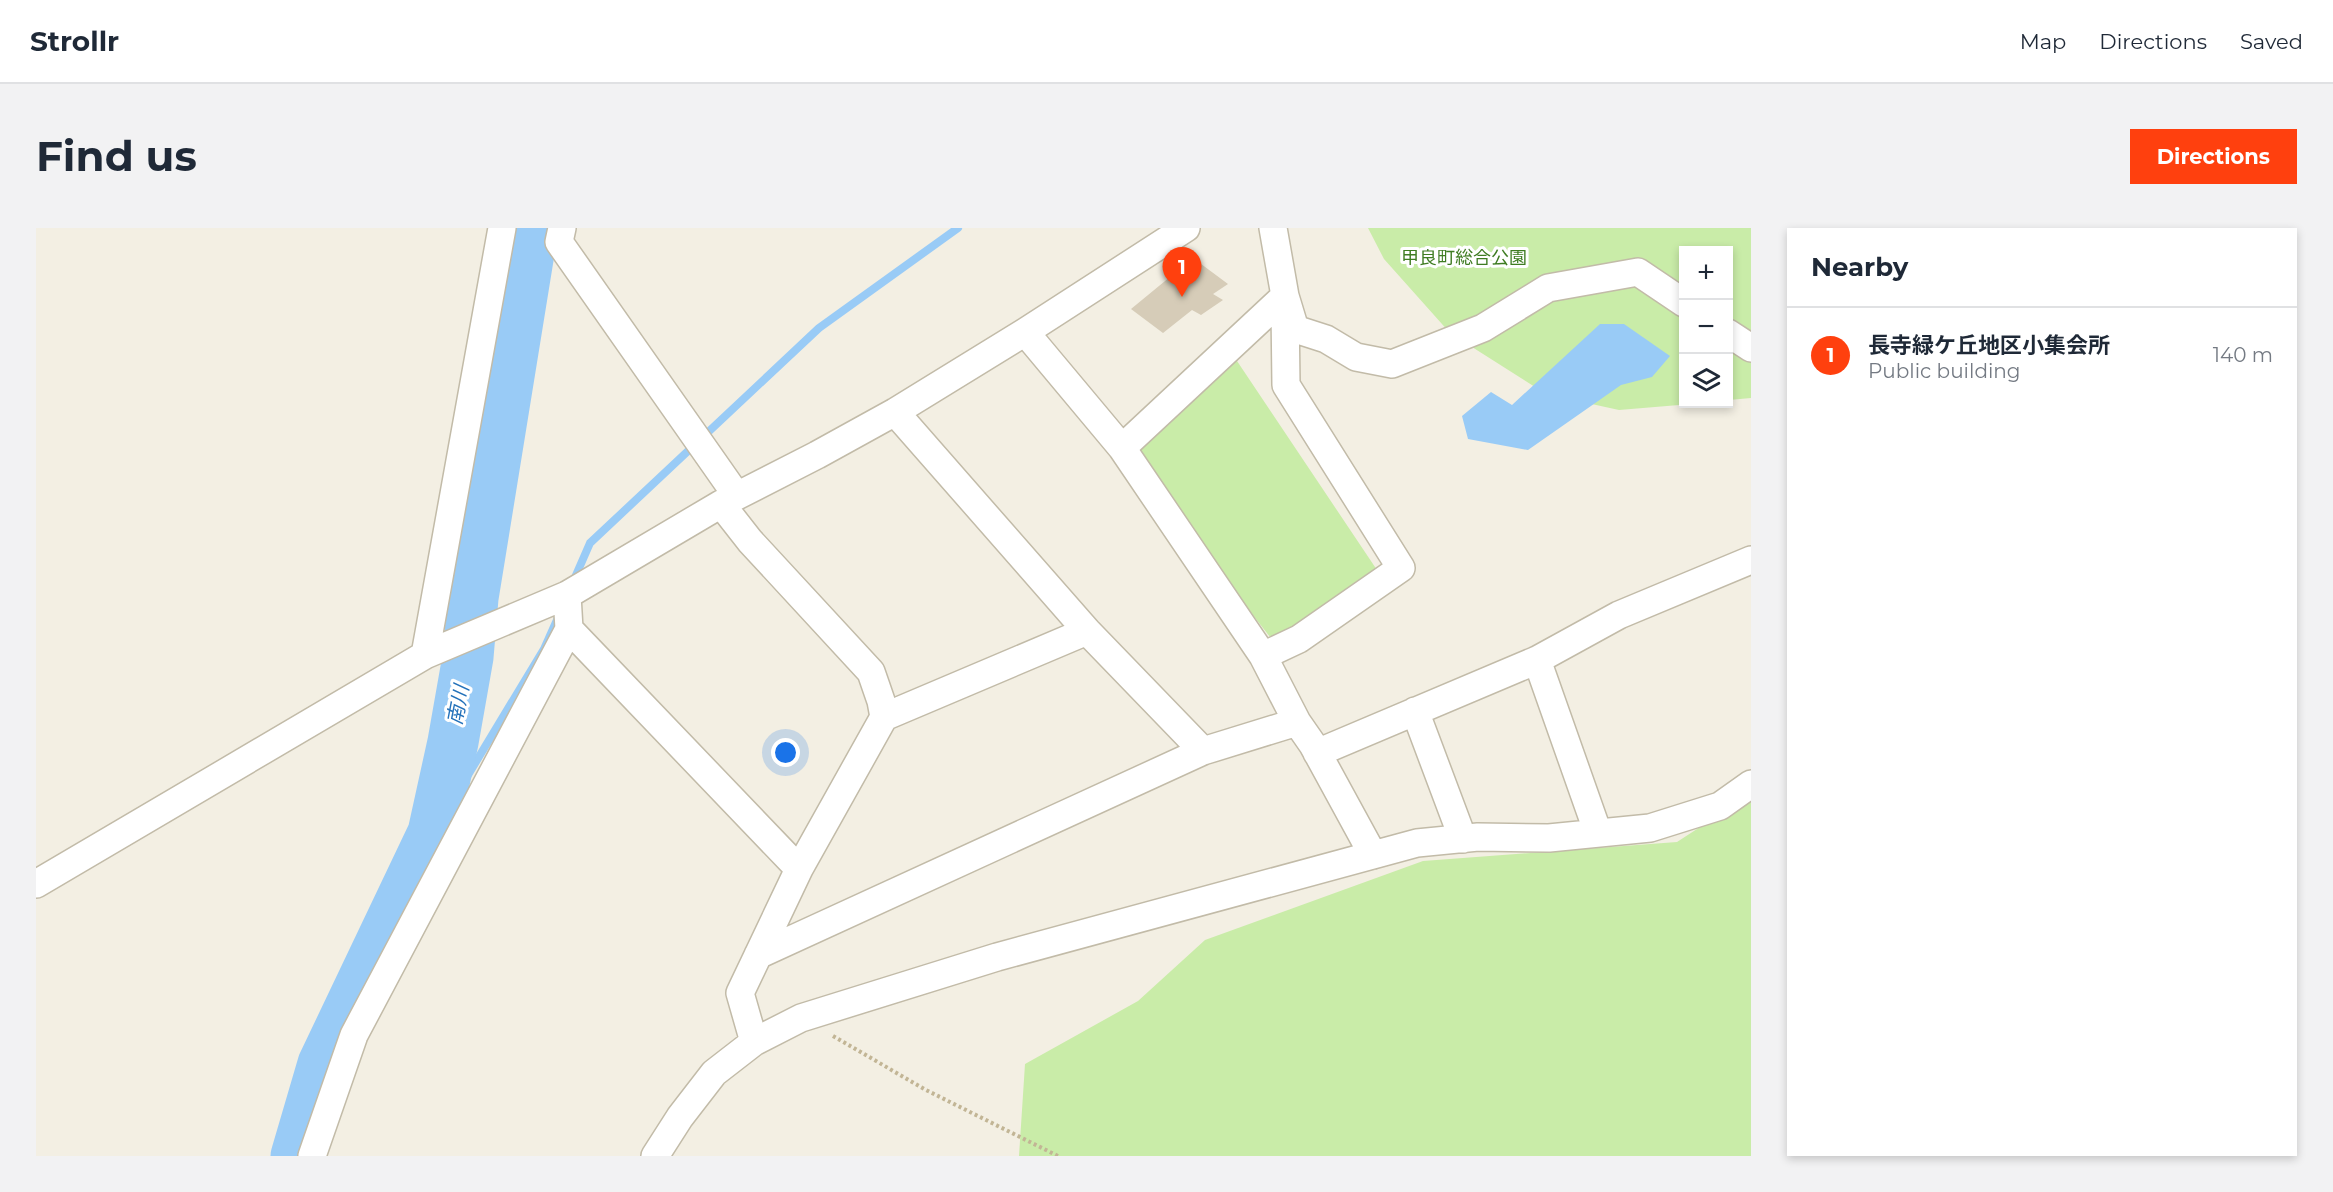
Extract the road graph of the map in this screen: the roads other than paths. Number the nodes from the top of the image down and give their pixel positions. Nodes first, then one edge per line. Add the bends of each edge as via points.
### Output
1 (502, 228) edge
2 (562, 228) edge
3 (1186, 228) edge
4 (1273, 228) edge
5 (1285, 296) junction
6 (1679, 300) edge
7 (1025, 332) junction
8 (1733, 336) edge
9 (1751, 348) edge
10 (895, 412) junction
11 (1122, 448) junction
12 (729, 500) junction
13 (1751, 560) edge
14 (567, 595) junction
15 (569, 629) junction
16 (1086, 630) junction
17 (425, 655) junction
18 (1263, 656) junction
19 (1537, 660) junction
20 (1415, 711) junction
21 (884, 717) junction
22 (1297, 722) junction
23 (1203, 751) junction
24 (1317, 753) junction
25 (1751, 784) edge
26 (1598, 833) junction
27 (1463, 839) junction
28 (1373, 855) junction
29 (799, 869) junction
30 (36, 884) edge
31 (758, 955) junction
32 (754, 1042) junction
33 (312, 1156) edge
34 (656, 1156) edge

1 - 17 street
2 - 12 street via 559,242
3 - 7 street
4 - 5 street
5 - 6 street via 1295,329 1326,339 1356,357 1392,364 1483,328 1548,288 1638,272
5 - 11 street
5 - 18 street via 1286,385 1401,568 1299,639
7 - 10 street
7 - 11 street
8 - 9 street
10 - 12 street
10 - 16 street
11 - 18 street
12 - 14 street
12 - 21 street via 750,541 871,672
13 - 19 street via 1619,615
14 - 15 street
14 - 17 street
15 - 29 street
15 - 33 street via 354,1035
16 - 21 street
16 - 23 street
17 - 30 street
18 - 22 street
19 - 20 street
19 - 26 street
20 - 24 street
20 - 27 street
21 - 29 street
22 - 23 street
22 - 24 street
23 - 31 street
24 - 28 street
25 - 26 street via 1720,806 1650,828
26 - 27 street
27 - 28 street via 1417,843
28 - 32 street via 997,957 801,1018
29 - 31 street
31 - 32 street via 740,993
32 - 34 street via 714,1073

